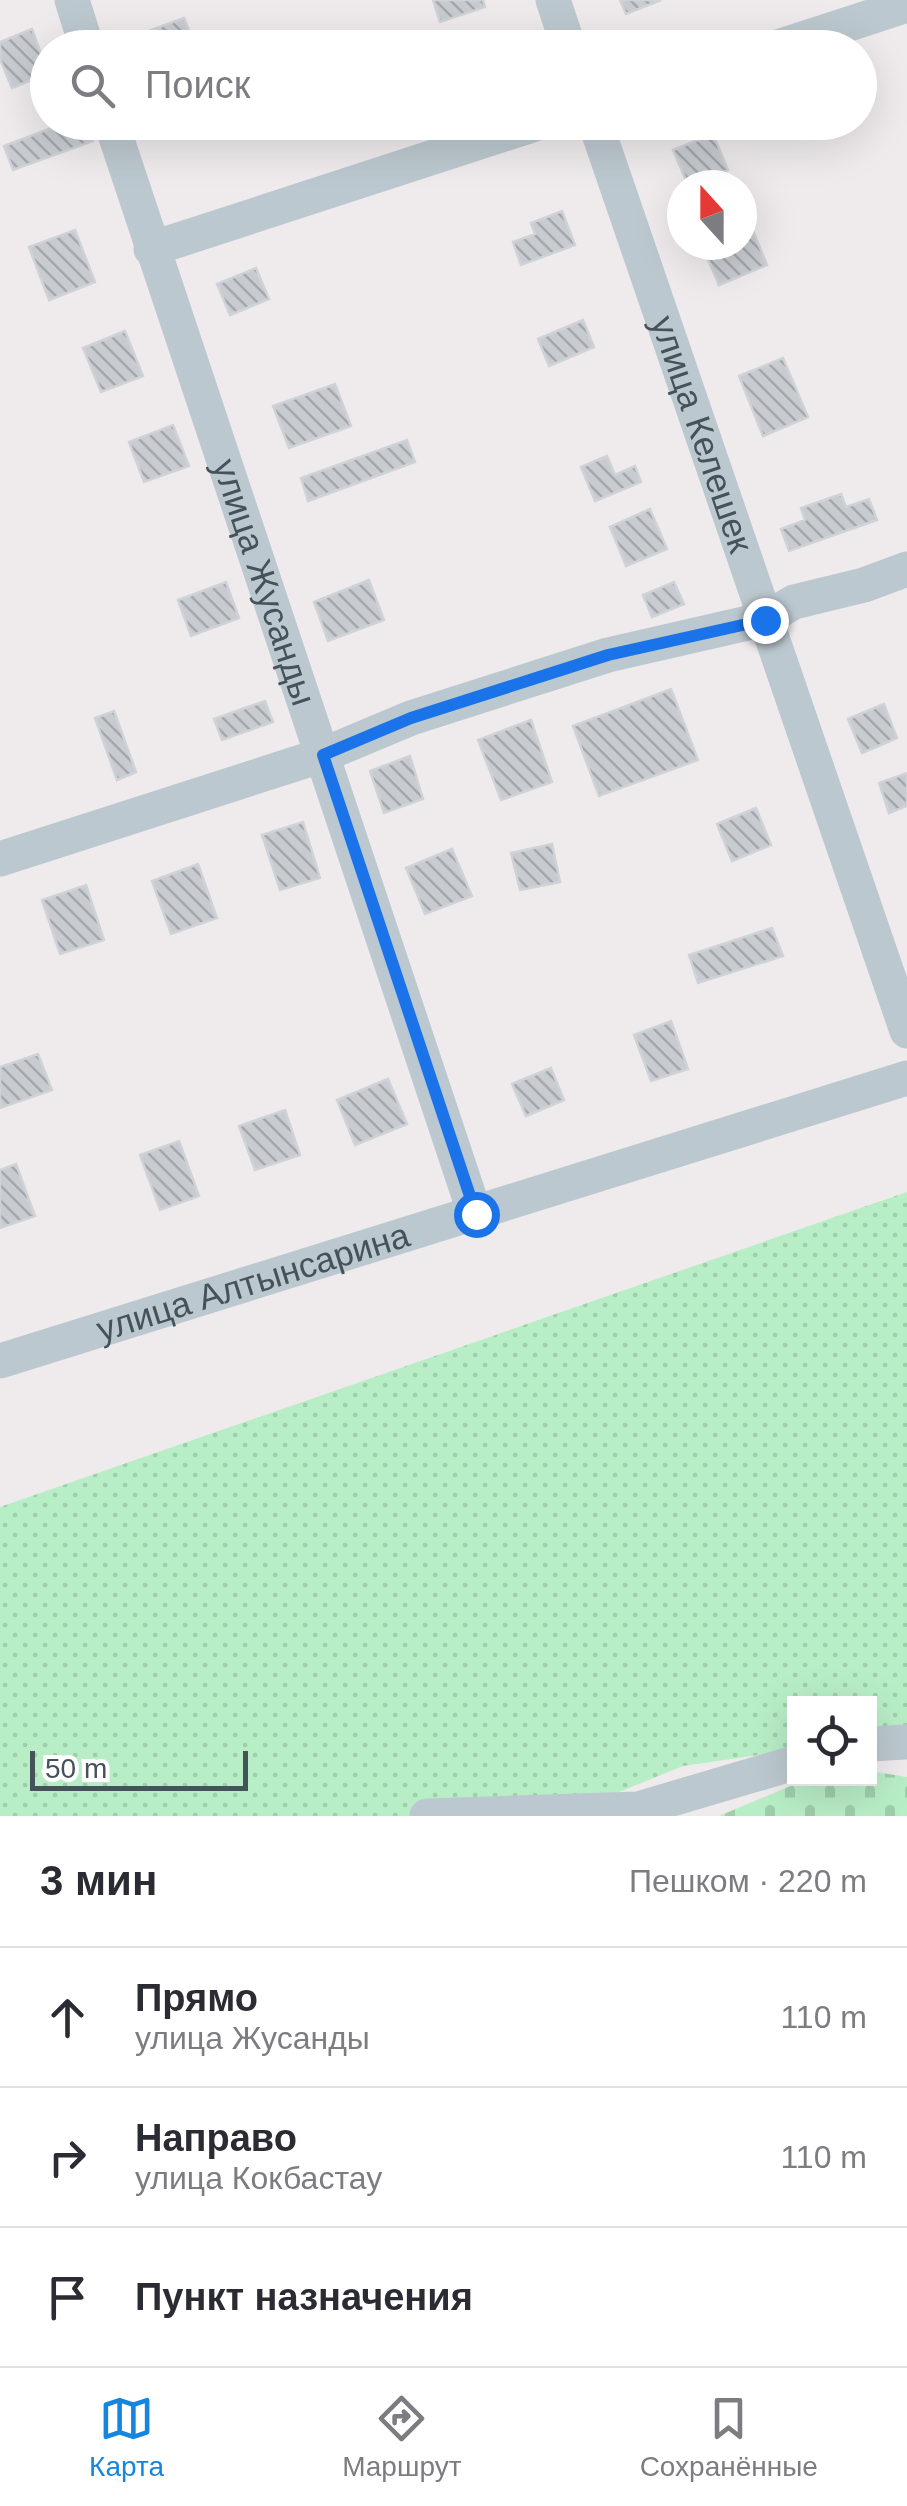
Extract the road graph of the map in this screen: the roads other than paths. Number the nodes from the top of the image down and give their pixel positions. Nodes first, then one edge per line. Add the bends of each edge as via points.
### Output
1 (72, 0) edge
2 (553, 0) edge
3 (907, 6) edge
4 (81, 30) edge
5 (563, 30) edge
6 (832, 30) edge
7 (117, 140) edge
8 (486, 140) edge
9 (600, 140) edge
10 (151, 249) junction
11 (907, 569) edge
12 (765, 620) junction
13 (323, 755) junction
14 (0, 860) edge
15 (907, 1030) edge
16 (907, 1078) edge
17 (476, 1214) junction
18 (0, 1361) edge
19 (907, 1742) edge
20 (877, 1744) edge
21 (787, 1765) edge
22 (427, 1816) edge

1 - 4 street
2 - 5 street
3 - 6 street
7 - 10 street, улица Жусанды
8 - 10 street
9 - 12 street, улица Келешек
10 - 13 street, улица Жусанды
11 - 12 street via 794,602
12 - 13 street via 608,655 411,718
12 - 15 street, улица Келешек
13 - 14 street
13 - 17 street, улица Жусанды
16 - 17 street, улица Алтынсарина
17 - 18 street, улица Алтынсарина
19 - 20 street
21 - 22 street via 638,1809

